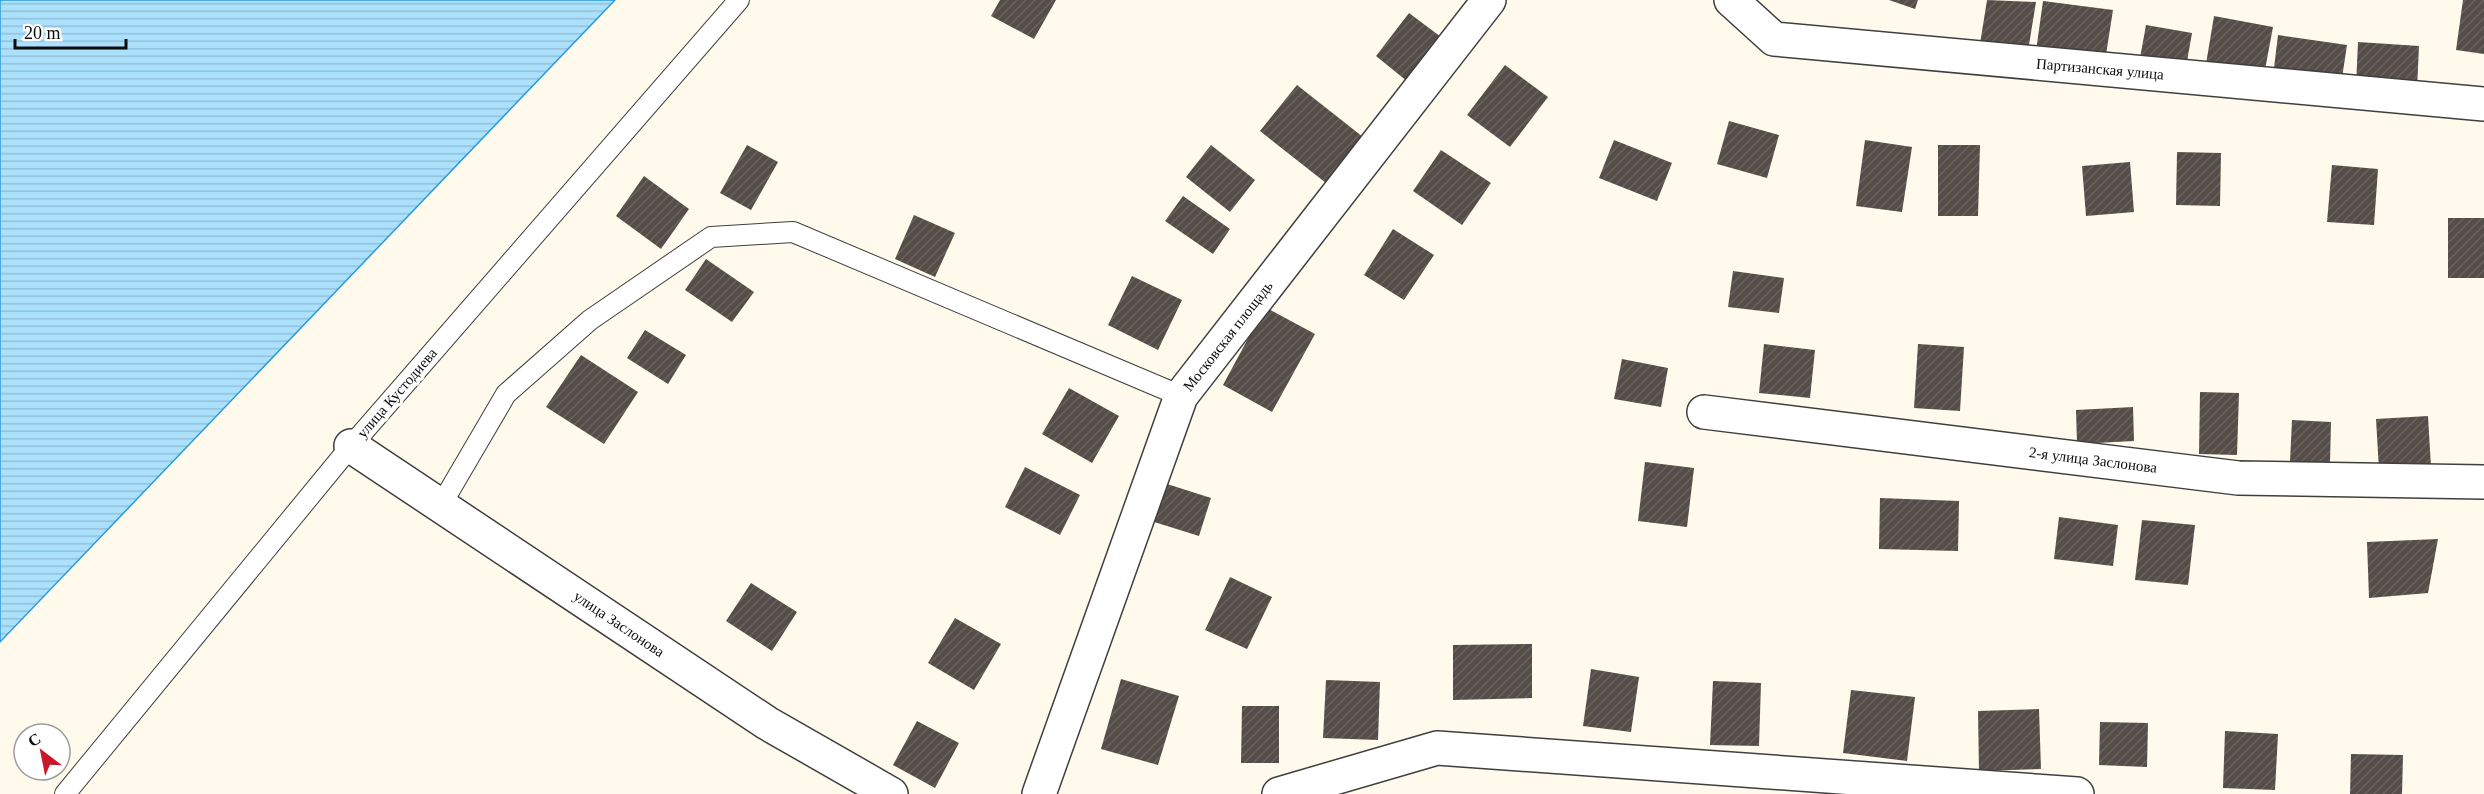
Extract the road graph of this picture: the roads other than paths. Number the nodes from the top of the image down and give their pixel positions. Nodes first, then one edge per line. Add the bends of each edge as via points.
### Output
1 (739, 0) edge
2 (1489, 0) edge
3 (1731, 0) edge
4 (2484, 104) edge
5 (1181, 396) junction
6 (1704, 412) dead end
7 (351, 446) junction
8 (2484, 482) edge
9 (441, 506) junction
10 (65, 794) edge
11 (891, 794) edge
12 (1039, 794) edge
13 (1279, 794) edge
14 (2077, 794) edge

1 - 7 lane, улица Кустодиева
2 - 5 street, Московская площадь
3 - 4 street, Партизанская улица via 1774,39
5 - 9 lane via 793,232 711,237 590,320 506,393
5 - 12 street, Московская площадь
6 - 8 street, 2-я улица Заслонова via 2238,478
7 - 9 street, улица Заслонова
7 - 10 lane, улица Кустодиева
9 - 11 street, улица Заслонова via 767,723
13 - 14 street via 1437,748

